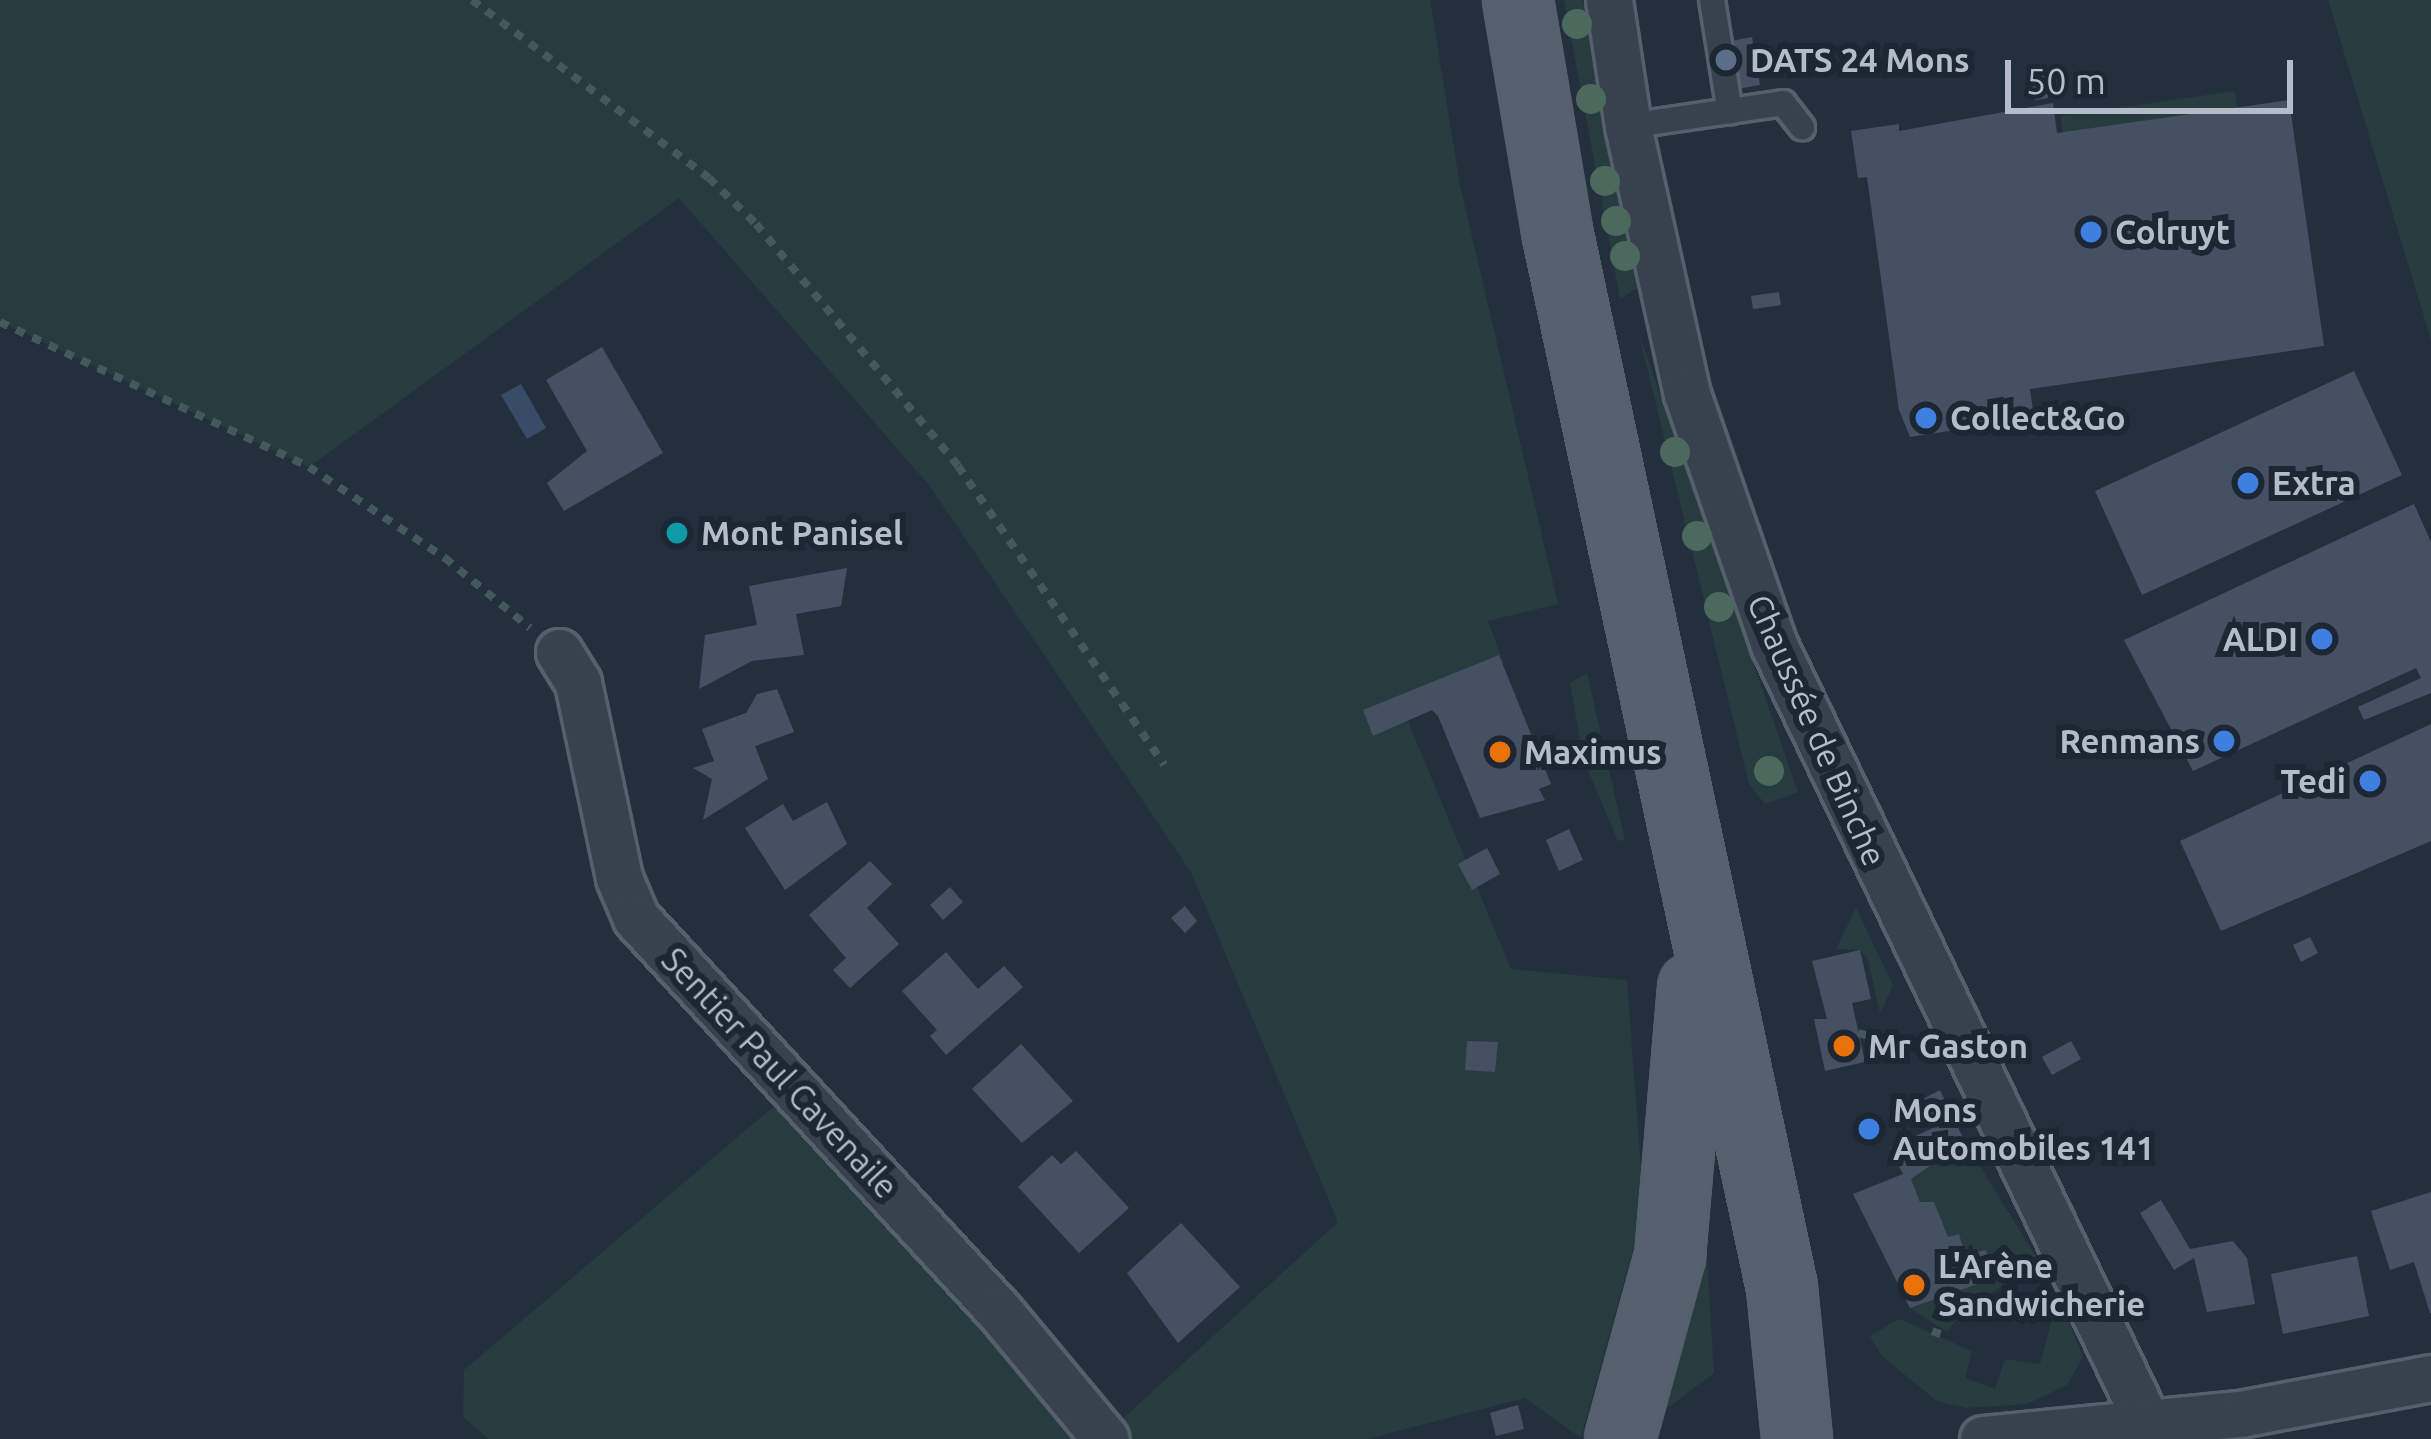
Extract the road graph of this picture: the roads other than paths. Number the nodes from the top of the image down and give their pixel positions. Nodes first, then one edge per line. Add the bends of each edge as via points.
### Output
1 (1518, 0) edge
2 (1609, 0) edge
3 (1712, 0) edge
4 (1730, 112) junction
5 (1628, 126) junction
6 (1802, 127) dead end
7 (559, 652) road end
8 (1694, 865) junction
9 (2431, 1378) edge
10 (2145, 1418) junction
11 (1106, 1439) edge
12 (1619, 1439) edge
13 (1798, 1439) edge
14 (1983, 1439) edge

1 - 8 main road via 1557,231
2 - 5 street, Chaussée de Binche
3 - 4 lane
4 - 5 lane
4 - 6 lane via 1783,103
5 - 10 street, Chaussée de Binche via 1687,394 1774,645
7 - 11 street, Sentier Paul Cavenaile via 578,683 619,878 636,918 1000,1312
8 - 12 main road via 1683,1166 1663,1293
8 - 13 main road via 1781,1288
9 - 10 street via 2240,1414
10 - 14 street

